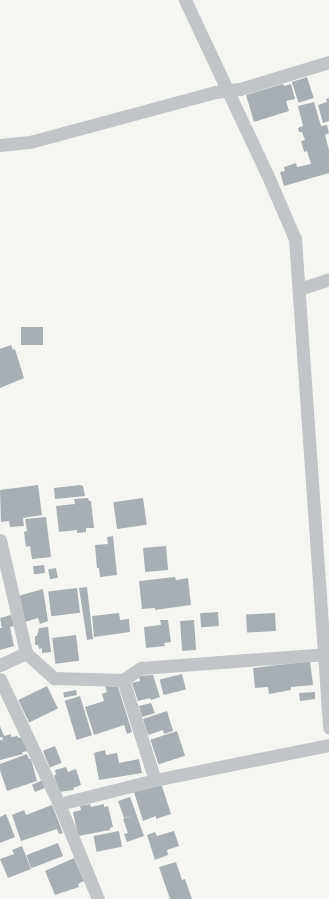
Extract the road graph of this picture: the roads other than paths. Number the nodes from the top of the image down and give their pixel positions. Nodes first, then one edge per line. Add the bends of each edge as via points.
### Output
1 (185, 0) edge
2 (329, 62) edge
3 (227, 89) junction
4 (0, 145) edge
5 (329, 279) edge
6 (299, 289) junction
7 (0, 540) edge
8 (3, 571) edge
9 (26, 654) junction
10 (326, 654) edge
11 (0, 665) edge
12 (0, 679) edge
13 (123, 680) junction
14 (329, 728) edge
15 (329, 745) edge
16 (155, 780) junction
17 (59, 804) junction
18 (98, 899) edge

1 - 3 street
2 - 3 street via 240,89
3 - 4 street via 30,142
3 - 6 street via 293,233
5 - 6 street
6 - 10 street
7 - 8 street
8 - 9 street
9 - 11 street
9 - 13 street via 54,678
10 - 13 street via 141,668
10 - 14 street
12 - 17 street
13 - 16 street
15 - 16 street
16 - 17 street
17 - 18 street

